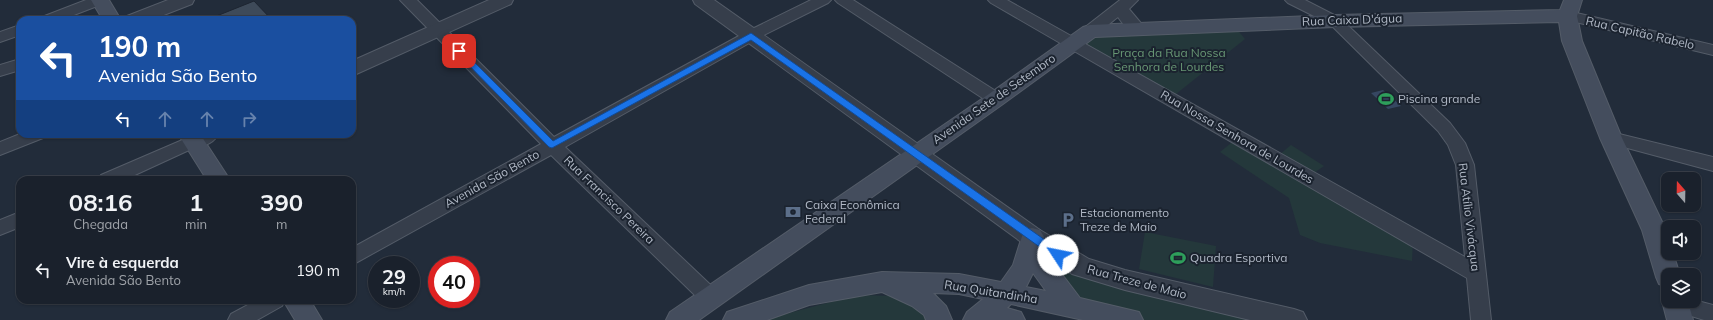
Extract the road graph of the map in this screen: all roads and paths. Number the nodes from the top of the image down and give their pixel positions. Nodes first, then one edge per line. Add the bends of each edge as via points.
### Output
1 (100, 0) edge
2 (185, 0) edge
3 (408, 0) edge
4 (504, 0) edge
5 (702, 0) edge
6 (823, 0) edge
7 (843, 0) edge
8 (996, 0) edge
9 (1293, 0) edge
10 (1125, 3) edge
11 (1570, 8) edge
12 (57, 16) edge
13 (110, 16) edge
14 (144, 16) edge
15 (1335, 20) junction
16 (1137, 28) junction
17 (438, 30) junction
18 (16, 31) edge
19 (751, 36) junction
20 (0, 37) edge
21 (1082, 37) junction
22 (1713, 50) edge
23 (16, 65) edge
24 (356, 67) edge
25 (0, 71) edge
26 (996, 99) junction
27 (28, 138) edge
28 (193, 138) edge
29 (198, 138) edge
30 (1611, 138) junction
31 (552, 145) junction
32 (0, 150) edge
33 (917, 154) junction
34 (1713, 164) edge
35 (115, 176) edge
36 (217, 176) edge
37 (16, 221) edge
38 (0, 228) edge
39 (1031, 244) junction
40 (356, 255) edge
41 (1665, 268) edge
42 (1477, 274) junction
43 (882, 282) junction
44 (1008, 293) junction
45 (710, 298) junction
46 (268, 304) edge
47 (299, 304) edge
48 (1071, 306) junction
49 (1677, 308) edge
50 (1713, 314) edge
51 (980, 317) edge
52 (238, 320) edge
53 (309, 320) edge
54 (679, 320) edge
55 (736, 320) edge
56 (939, 320) edge
57 (1012, 320) edge
58 (1130, 320) edge
59 (1294, 320) edge
60 (1481, 320) edge

1 - 12 street
1 - 13 main road
2 - 14 street
3 - 17 street, Rua Francisco Pereira
4 - 17 street
5 - 19 street, Rua Treze de Maio
6 - 19 street, Avenida São Bento
7 - 26 street
8 - 21 street, Rua Nossa Senhora de Lourdes
9 - 15 street, Rua Atílio Vivácqua
10 - 16 street via 1126,17
10 - 21 street, Avenida Sete de Setembro
11 - 15 main road, Rua Caixa D'água
11 - 22 street, Rua Capitão Rabelo
11 - 30 main road via 1572,41
15 - 16 main road, Rua Caixa D'água
15 - 42 street, Rua Atílio Vivácqua via 1444,127 1456,143 1464,165
16 - 21 main road, Rua Caixa D'água
17 - 24 street
17 - 31 street, Rua Francisco Pereira
18 - 20 street
19 - 31 street, Avenida São Bento
19 - 33 street, Rua Treze de Maio
21 - 26 main road, Avenida Sete de Setembro
21 - 42 street, Rua Nossa Senhora de Lourdes
23 - 25 street
26 - 33 main road, Avenida Sete de Setembro
27 - 32 street
28 - 35 street
29 - 36 main road
30 - 34 street
30 - 41 main road via 1654,230
31 - 40 street, Avenida São Bento
31 - 45 street, Rua Francisco Pereira
33 - 39 street, Rua Treze de Maio
33 - 45 main road, Avenida Sete de Setembro
37 - 38 street
39 - 44 main road via 1023,270
39 - 48 main road
39 - 59 street, Rua Treze de Maio via 1081,267 1125,280
42 - 60 street, Rua Atílio Vivácqua
43 - 44 main road, Rua Quitandinha via 959,284
43 - 55 main road, Rua Quitandinha via 808,295
43 - 56 main road via 921,298 932,308
44 - 48 main road, Rua Quitandinha
44 - 51 main road
45 - 54 main road, Avenida Sete de Setembro
46 - 52 street
47 - 53 main road
48 - 58 main road, Rua Quitandinha
49 - 50 street
51 - 57 main road, Rua Quitandinha

